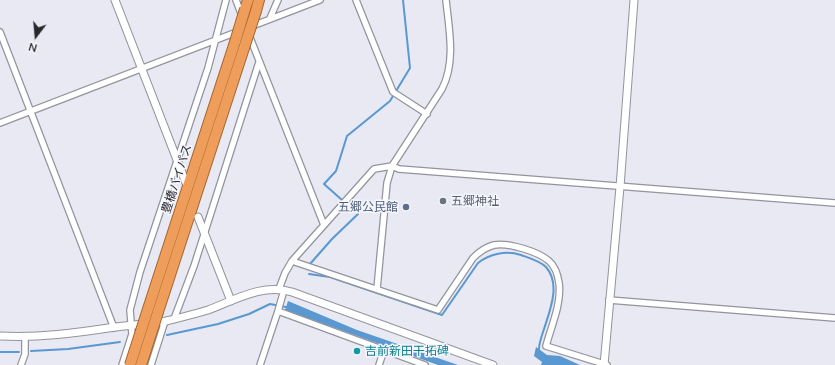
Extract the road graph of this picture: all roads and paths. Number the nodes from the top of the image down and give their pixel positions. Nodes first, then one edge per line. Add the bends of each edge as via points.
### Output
1 (115, 0) edge
2 (226, 0) edge
3 (236, 0) edge
4 (259, 0) edge
5 (278, 0) edge
6 (320, 0) edge
7 (356, 0) edge
8 (446, 0) edge
9 (634, 0) edge
10 (247, 4) edge
11 (270, 18) junction
12 (246, 28) junction
13 (0, 32) edge
14 (214, 41) junction
15 (239, 45) junction
16 (259, 62) junction
17 (142, 68) junction
18 (31, 112) junction
19 (427, 114) junction
20 (0, 123) edge
21 (178, 161) junction
22 (392, 166) junction
23 (186, 183) dead end
24 (620, 187) junction
25 (835, 203) edge
26 (198, 217) dead end
27 (324, 224) junction
28 (204, 232) junction
29 (292, 261) junction
30 (281, 289) junction
31 (377, 289) junction
32 (610, 300) junction
33 (231, 301) junction
34 (278, 310) junction
35 (835, 318) edge
36 (174, 319) junction
37 (165, 321) junction
38 (132, 325) junction
39 (114, 328) junction
40 (0, 336) edge
41 (25, 337) junction
42 (384, 350) junction
43 (22, 365) edge
44 (122, 365) edge
45 (130, 365) edge
46 (141, 365) edge
47 (151, 365) edge
48 (260, 365) edge
49 (379, 365) edge
50 (425, 365) edge
51 (493, 365) edge
52 (605, 365) edge

1 - 17 street
2 - 14 street
3 - 12 street
4 - 15 highway, 豊橋バイパス, bridge
5 - 11 street
6 - 11 street
7 - 19 street via 395,93
8 - 19 street via 451,49 447,79
9 - 24 street
10 - 15 highway, 豊橋バイパス, bridge
11 - 12 street
12 - 14 street
12 - 16 street
13 - 18 street
14 - 17 street
14 - 21 street via 214,48
15 - 45 highway, 豊橋バイパス, bridge
15 - 46 highway, 豊橋バイパス, bridge
16 - 27 street
16 - 28 street
17 - 18 street
17 - 21 street
18 - 20 street
18 - 39 street
19 - 22 street
21 - 23 street
21 - 38 street via 140,272 130,310
22 - 24 street via 399,169
22 - 27 street via 374,169
22 - 31 street via 387,183
24 - 25 street
24 - 32 street
26 - 28 street
27 - 29 street
28 - 33 street
28 - 36 street
29 - 30 street via 285,272
29 - 31 street
30 - 33 street via 265,289
30 - 34 street
30 - 51 street
31 - 52 street via 438,310 479,252 495,245 532,251 550,262 557,273 559,284 557,304 546,346
32 - 35 street
32 - 52 street
33 - 36 street
34 - 42 street
34 - 48 street
36 - 37 street
37 - 38 street
37 - 47 street
38 - 39 street
38 - 44 street via 132,334
39 - 41 street
40 - 41 street
41 - 43 street
42 - 49 street
42 - 50 street

